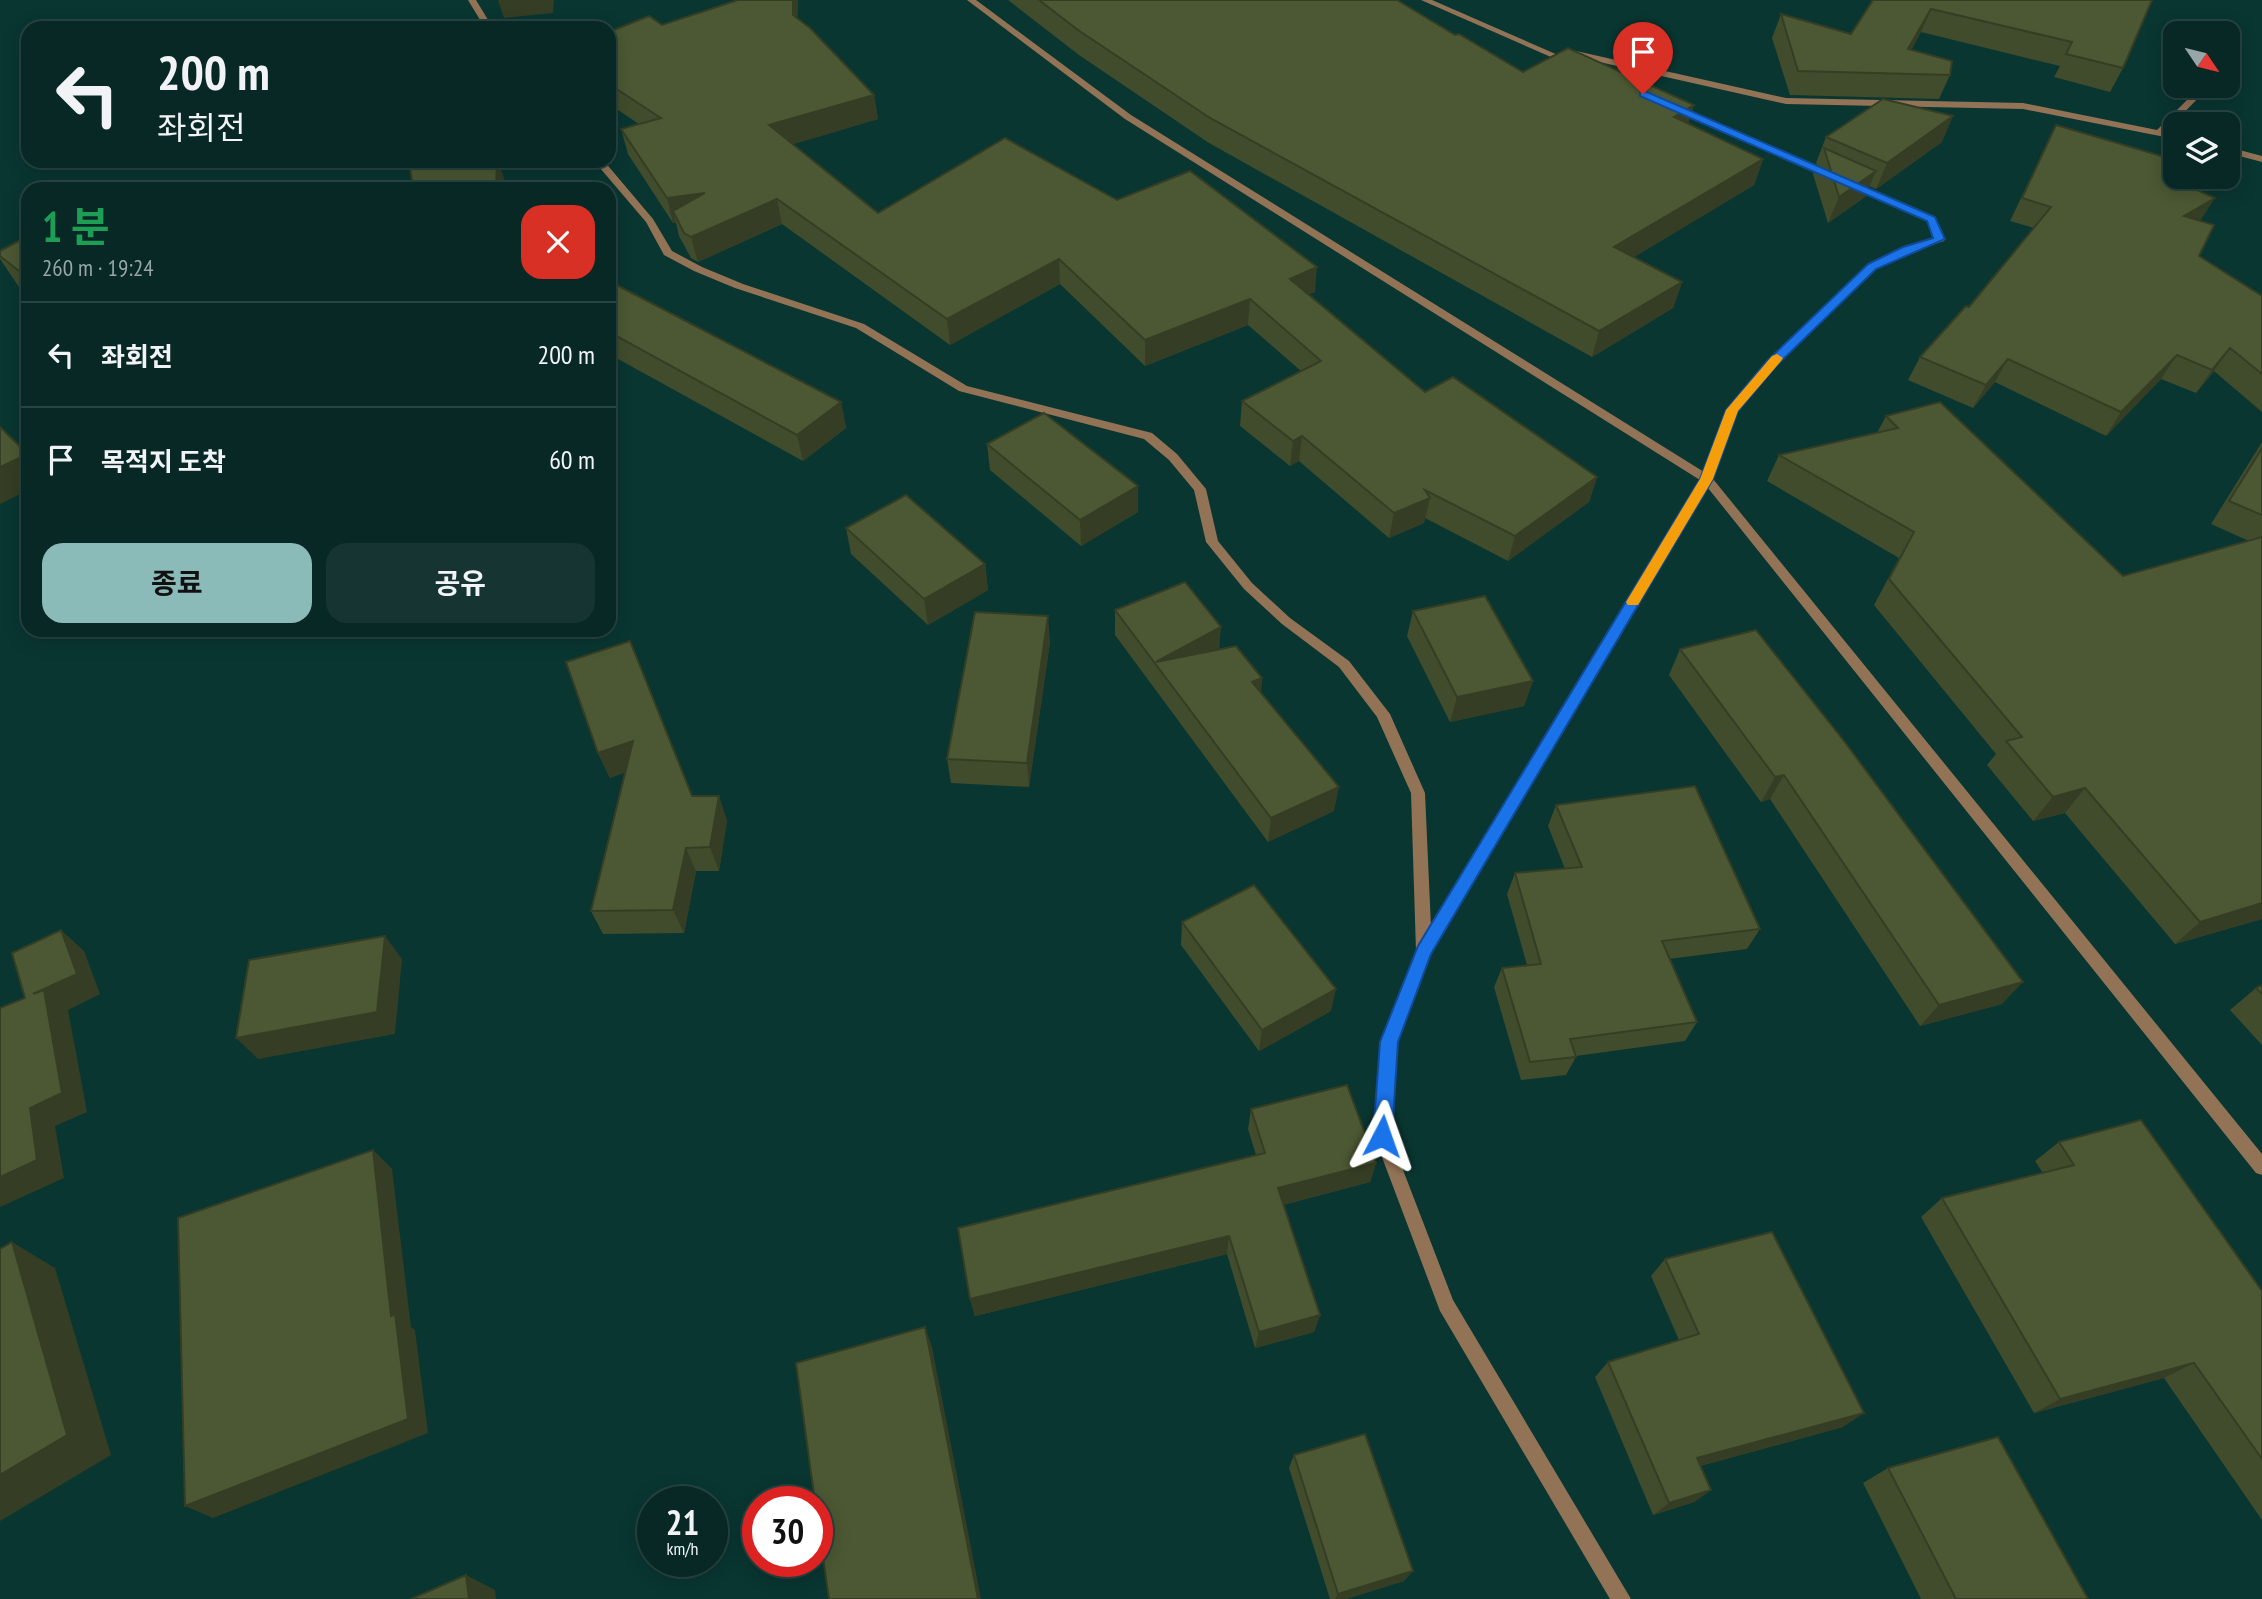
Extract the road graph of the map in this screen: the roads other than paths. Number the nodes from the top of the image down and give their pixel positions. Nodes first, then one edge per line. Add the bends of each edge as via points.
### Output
1 (472, 0) edge
2 (971, 0) edge
3 (1425, 0) edge
4 (485, 21) edge
5 (1523, 42) junction
6 (1598, 75) edge
7 (2194, 98) edge
8 (1660, 102) edge
9 (2160, 132) junction
10 (2163, 133) edge
11 (2240, 153) edge
12 (2262, 159) edge
13 (605, 168) edge
14 (1707, 479) junction
15 (1424, 951) junction
16 (2262, 1167) edge
17 (1621, 1599) edge

1 - 4 street
2 - 14 street via 1128,117
3 - 5 street
5 - 6 street
5 - 9 street via 1786,101 2023,106
7 - 9 street
8 - 14 street via 1931,219 1940,239 1872,267 1771,363 1732,410
9 - 10 street
11 - 12 street
13 - 15 street via 650,222 668,253 698,269 860,326 963,389 1148,436 1173,457 1200,489 1212,542 1248,586 1344,664 1383,714 1418,793
14 - 15 street
14 - 16 street
15 - 17 street via 1389,1042 1382,1136 1446,1305

